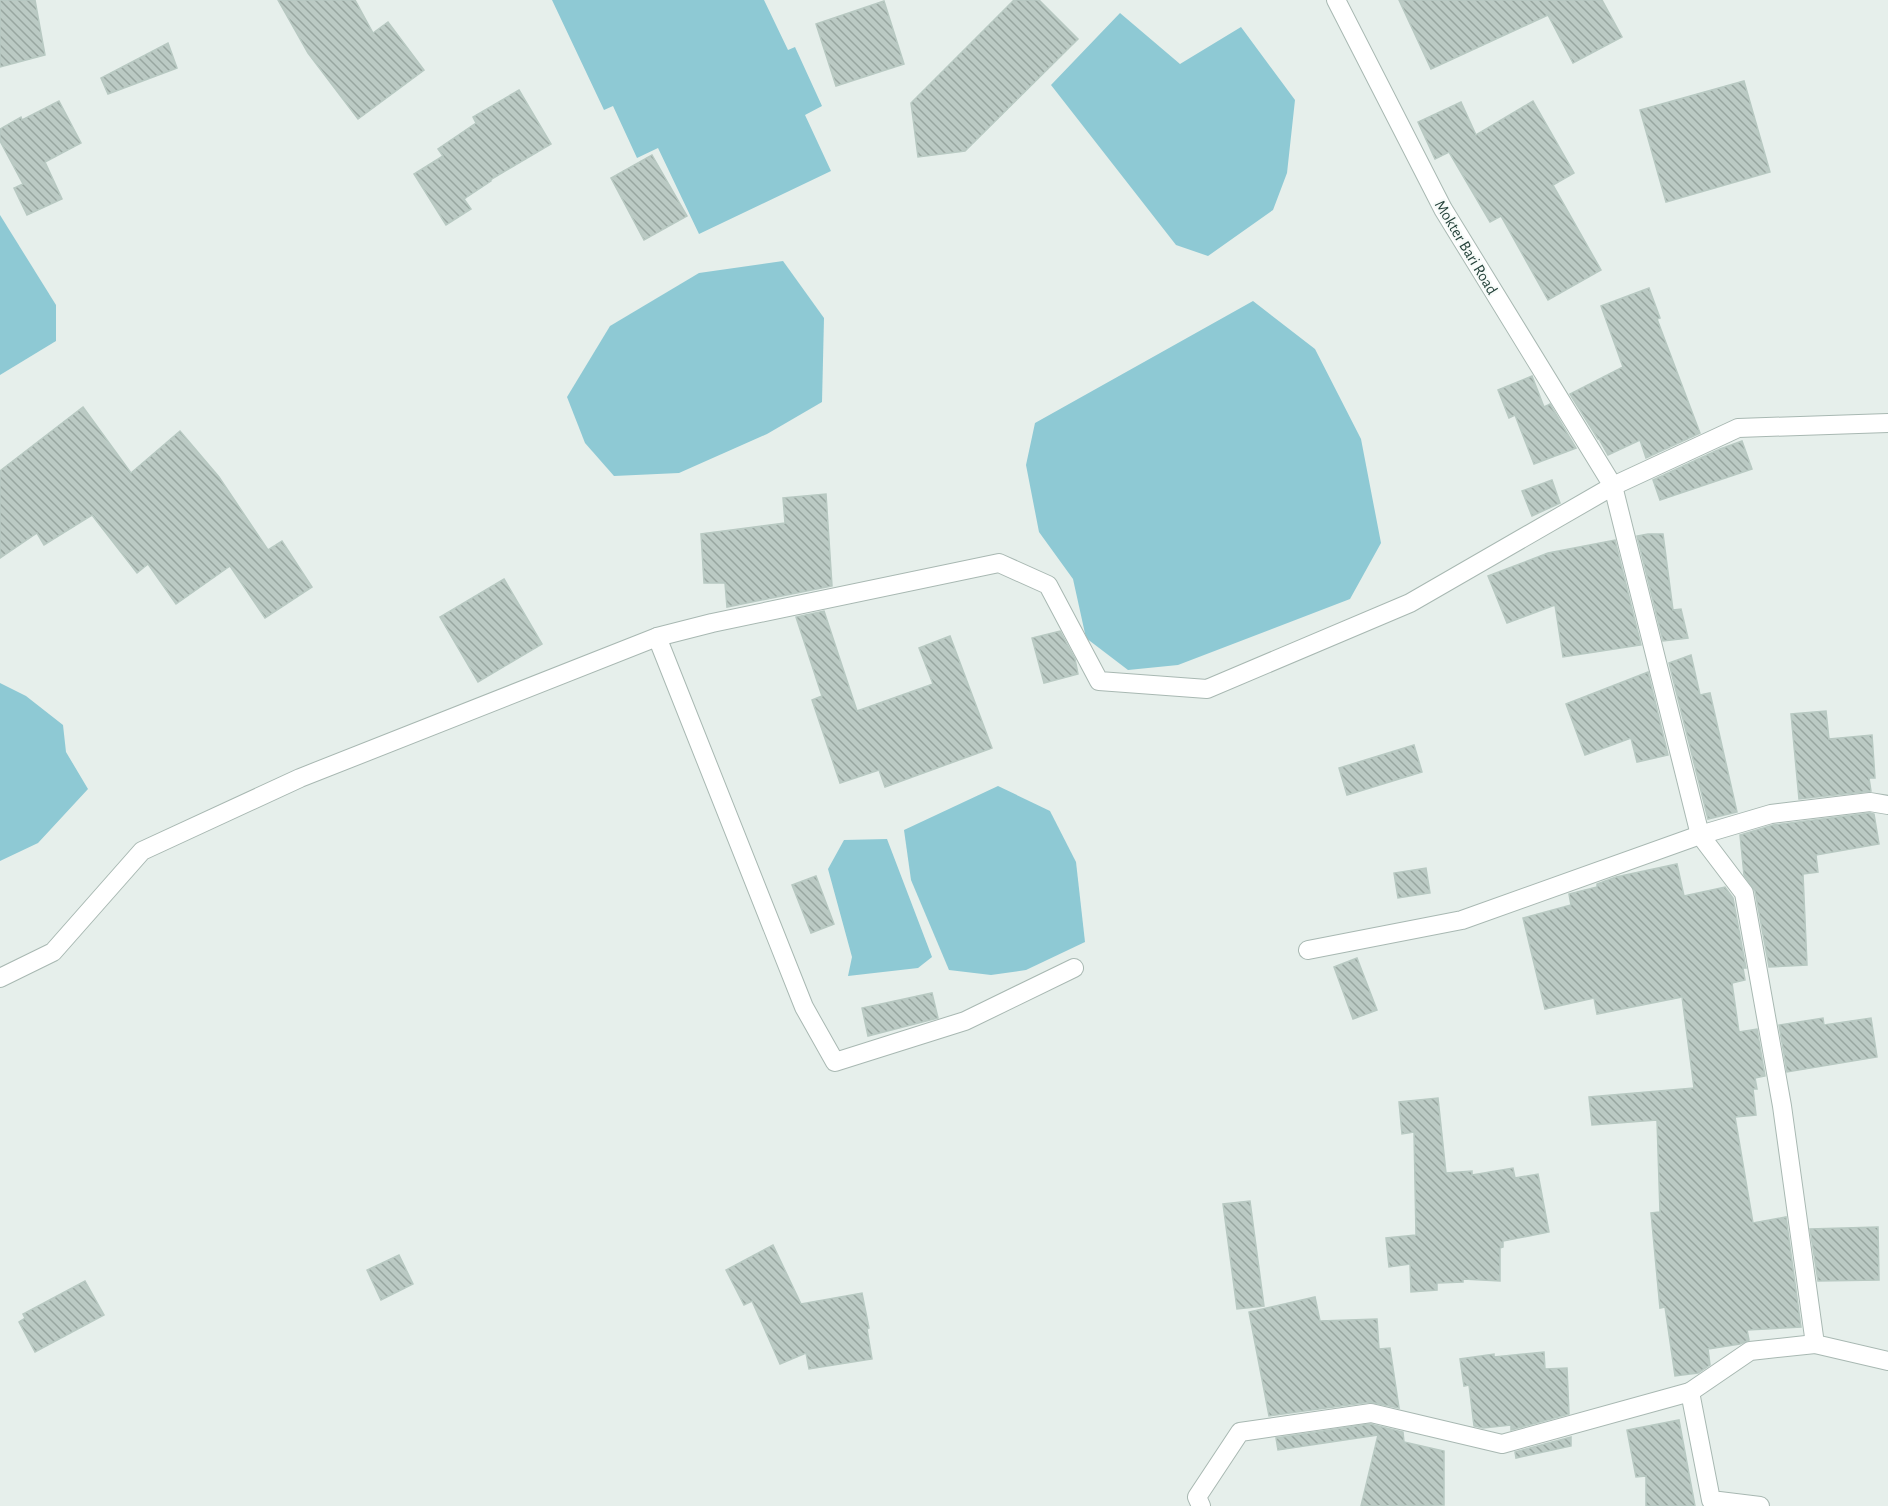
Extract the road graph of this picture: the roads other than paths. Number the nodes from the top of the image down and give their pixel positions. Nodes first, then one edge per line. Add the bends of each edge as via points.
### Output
1 (1336, 0) edge
2 (1888, 423) edge
3 (1613, 486) junction
4 (657, 637) junction
5 (1888, 805) edge
6 (1700, 835) junction
7 (1308, 950) dead end
8 (1074, 968) dead end
9 (0, 978) edge
10 (1815, 1344) junction
11 (1888, 1361) edge
12 (1690, 1392) junction
13 (1201, 1506) edge
14 (1760, 1506) edge

1 - 3 street, Mokter Bari Road via 1443,209
2 - 3 street via 1738,428
3 - 4 street via 1410,603 1207,689 1099,681 1048,585 999,563
3 - 6 street, Mokter Bari Road
4 - 8 street via 804,1007 835,1062 965,1021
4 - 9 street via 300,778 142,850 53,952
5 - 6 street via 1870,802 1771,814
6 - 7 street via 1462,920
6 - 10 street via 1744,893 1782,1106
10 - 11 street
10 - 12 street via 1750,1351
12 - 13 street via 1502,1444 1371,1413 1240,1432 1197,1497
12 - 14 street via 1711,1500

